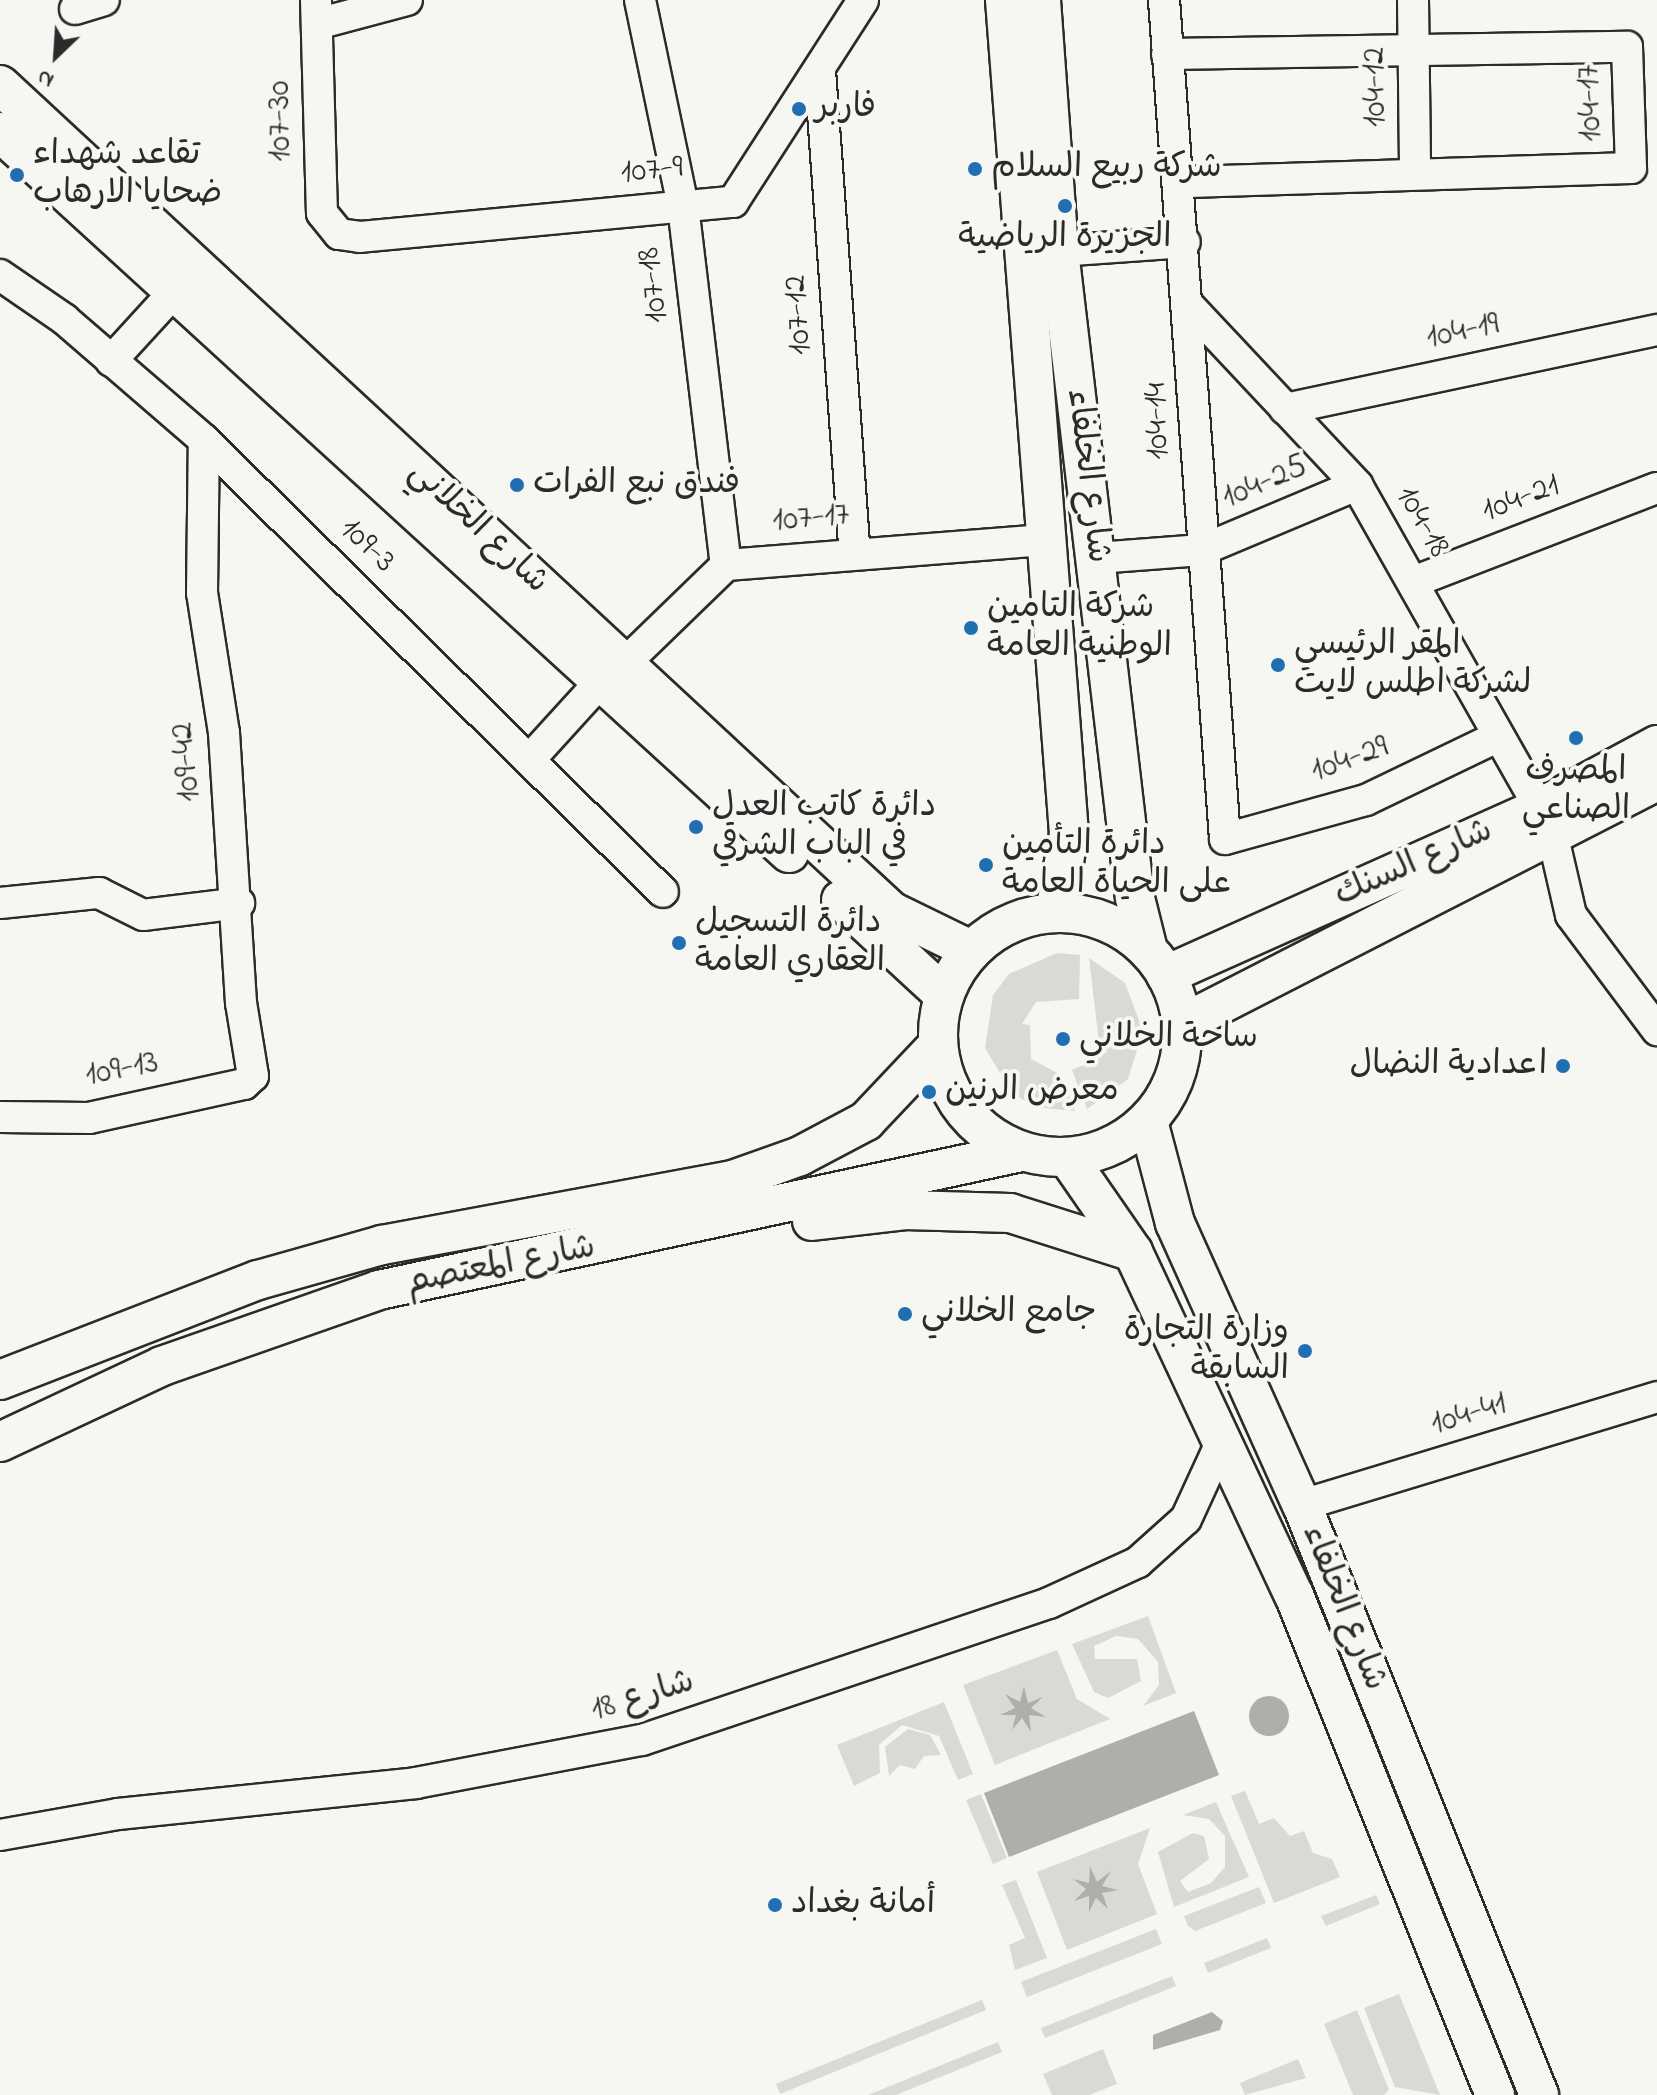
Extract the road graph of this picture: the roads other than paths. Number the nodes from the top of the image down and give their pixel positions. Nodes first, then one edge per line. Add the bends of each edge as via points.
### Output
1 (104, 0) edge
2 (407, 0) edge
3 (640, 0) edge
4 (863, 0) edge
5 (1005, 0) edge
6 (1041, 0) edge
7 (1164, 0) edge
8 (1413, 0) edge
9 (75, 9) dead end
10 (317, 12) edge
11 (1414, 51) junction
12 (1167, 54) junction
13 (820, 70) junction
14 (0, 85) edge
15 (0, 132) edge
16 (1415, 173) junction
17 (1180, 182) junction
18 (683, 206) junction
19 (339, 234) joint
20 (1185, 242) junction
21 (1059, 251) junction
22 (0, 275) edge
23 (174, 292) junction
24 (1191, 308) junction
25 (1657, 330) edge
26 (111, 361) junction
27 (1285, 409) junction
28 (204, 440) junction
29 (1357, 485) junction
30 (1657, 488) edge
31 (1045, 540) junction
32 (1202, 550) junction
33 (855, 554) junction
34 (1097, 558) junction
35 (726, 565) junction
36 (1413, 582) junction
37 (613, 673) junction
38 (1495, 738) junction
39 (1657, 745) edge
40 (531, 758) junction
41 (1657, 781) edge
42 (1546, 823) junction
43 (1225, 839) joint
44 (663, 892) dead end
45 (0, 903) edge
46 (239, 903) junction
47 (1055, 912) junction
48 (971, 950) junction
49 (1157, 962) junction
50 (943, 994) junction
51 (1182, 1024) junction
52 (1657, 1030) edge
53 (937, 1046) junction
54 (253, 1076) joint
55 (0, 1117) edge
56 (1148, 1121) junction
57 (1021, 1152) junction
58 (1068, 1158) junction
59 (579, 1250) junction
60 (1133, 1252) junction
61 (1, 1380) edge
62 (1657, 1397) edge
63 (0, 1442) edge
64 (1221, 1443) junction
65 (1302, 1505) junction
66 (0, 1835) edge
67 (1495, 2095) edge
68 (1539, 2095) edge

1 - 9 street
2 - 10 street
3 - 18 street, 107-18
4 - 13 street, 107-9
5 - 31 main road, شارع الخلفاء
6 - 21 main road, شارع الخلفاء
7 - 12 street, 104-14
8 - 11 street, 104-12
10 - 19 street, 107-30 via 322,213
11 - 12 street, 104-17
11 - 16 street, 104-12
11 - 16 street, 104-17 via 1627,47 1631,168
12 - 17 street, 104-14
13 - 18 street, 107-9 via 743,196
13 - 33 street, 107-12
14 - 37 main road, شارع الخلاني
15 - 23 main road, شارع الخلاني
16 - 17 street, 104-17
17 - 20 street, 104-14
18 - 19 street, 107-9
18 - 35 street, 107-18
20 - 21 street
20 - 24 street, 104-14
21 - 34 main road, شارع الخلفاء
22 - 26 street, 109-3
23 - 26 street
23 - 37 main road, شارع الخلاني
24 - 27 street, 104-18
24 - 32 street, 104-14
25 - 27 street, 104-19
26 - 28 street, 109-3
27 - 29 street, 104-18
28 - 40 street, 109-3
28 - 46 street, 109-42 via 202,593
29 - 32 street, 104-25
29 - 36 street, 104-18
30 - 36 street, 104-21
31 - 33 street, 107-17
31 - 47 main road, شارع الخلفاء via 1069,834
32 - 34 street, 104-25
32 - 43 street, 104-14
33 - 35 street, 107-17
34 - 49 main road, شارع الخلفاء via 1135,898
35 - 37 street
36 - 38 street, 104-18
37 - 40 street
37 - 48 main road, شارع الخلاني via 891,911
37 - 50 main road, شارع الخلاني
38 - 42 street, 104-18
38 - 43 street, 104-29 via 1366,800
39 - 42 main road, شارع السنك
40 - 44 street, 109-3
41 - 42 main road, شارع السنك
42 - 49 main road, شارع السنك
42 - 51 main road, شارع السنك
42 - 52 street, 104-18 via 1571,915
45 - 46 street via 99,893 143,915
46 - 54 street, 109-42 via 241,1003
47 - 48 main road via 1009,923
47 - 49 main road via 1100,920
48 - 50 main road
49 - 51 main road
50 - 53 main road
51 - 56 main road via 1181,1059
53 - 57 main road via 950,1091 979,1128
53 - 61 main road, شارع المعتصم via 866,1121 800,1156 733,1180 368,1248 258,1280
54 - 55 street, 109-13 via 244,1084 89,1118
56 - 58 main road via 1111,1147
56 - 65 main road, شارع الخلفاء via 1175,1223
57 - 58 main road
57 - 59 main road, شارع المعتصم
58 - 60 main road, شارع الخلفاء
59 - 60 main road via 956,1208 1040,1219
59 - 63 main road, شارع المعتصم via 379,1290 162,1366
60 - 64 main road, شارع الخلفاء
62 - 65 street, 104-41
64 - 66 street, شارع 18 via 1186,1519 1138,1562 1049,1603 642,1740 416,1783 118,1814
64 - 67 main road, شارع الخلفاء via 1294,1595
65 - 68 main road, شارع الخلفاء

